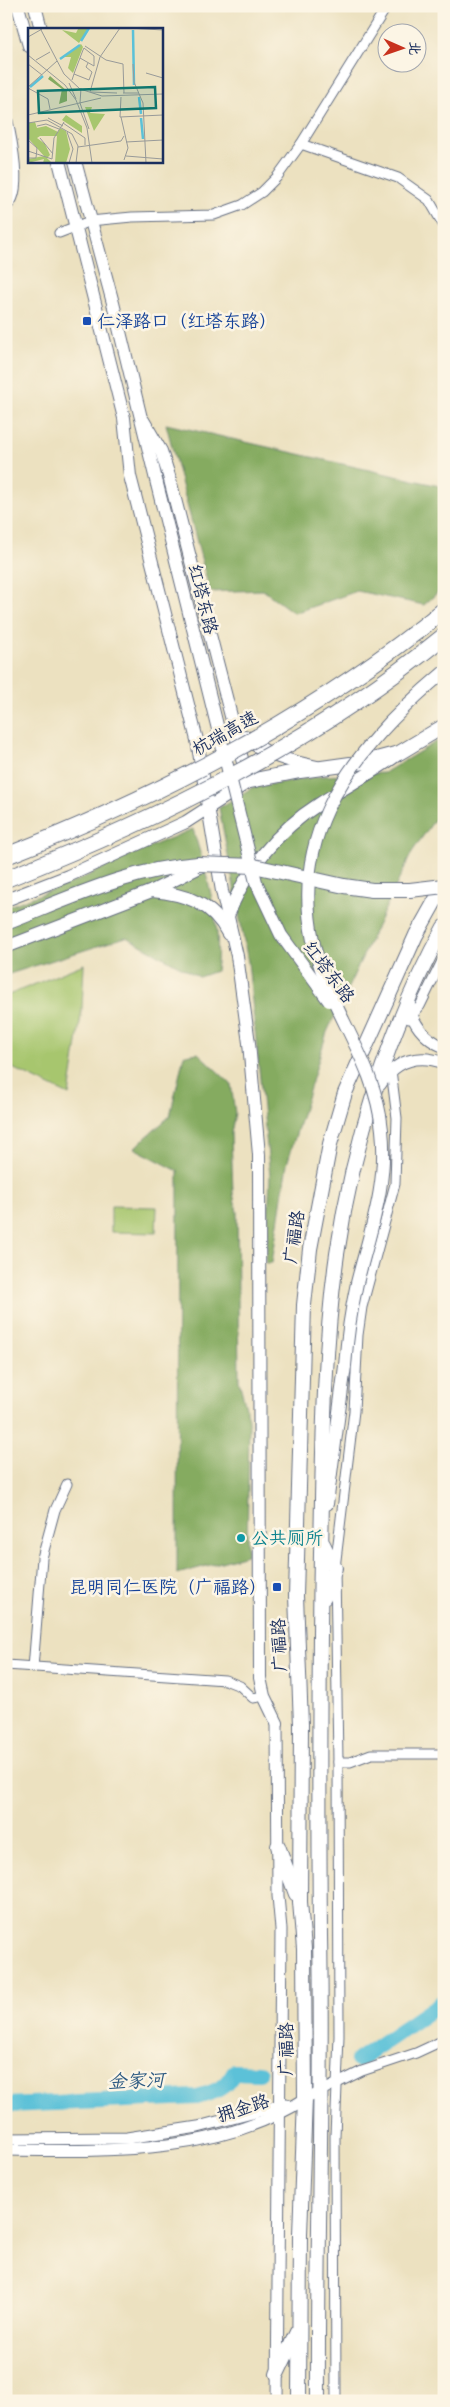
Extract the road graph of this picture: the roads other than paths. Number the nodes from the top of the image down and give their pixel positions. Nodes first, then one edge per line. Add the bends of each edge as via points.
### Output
1 (18, 6) edge
2 (35, 6) edge
3 (387, 6) edge
4 (41, 28) edge
5 (28, 42) edge
6 (6, 112) edge
7 (301, 144) junction
8 (59, 162) edge
9 (75, 162) edge
10 (6, 206) edge
11 (90, 221) junction
12 (444, 226) edge
13 (75, 227) junction
14 (59, 232) dead end
15 (143, 420) junction
16 (444, 610) edge
17 (444, 636) edge
18 (444, 672) edge
19 (229, 714) junction
20 (444, 726) edge
21 (399, 753) junction
22 (322, 768) junction
23 (248, 782) junction
24 (205, 789) junction
25 (208, 808) junction
26 (6, 856) edge
27 (217, 858) junction
28 (6, 871) edge
29 (6, 878) edge
30 (444, 885) edge
31 (152, 891) junction
32 (6, 900) edge
33 (228, 916) junction
34 (6, 923) edge
35 (444, 927) edge
36 (234, 945) junction
37 (7, 947) edge
38 (444, 957) edge
39 (409, 1002) junction
40 (412, 1016) junction
41 (345, 1024) junction
42 (395, 1035) junction
43 (444, 1046) edge
44 (444, 1063) edge
45 (390, 1071) junction
46 (375, 1092) junction
47 (67, 1484) dead end
48 (322, 1541) junction
49 (335, 1568) junction
50 (320, 1610) junction
51 (6, 1665) edge
52 (33, 1668) junction
53 (264, 1696) junction
54 (277, 1723) joint
55 (444, 1754) edge
56 (338, 1762) junction
57 (278, 1846) junction
58 (300, 1902) junction
59 (444, 2040) edge
60 (338, 2084) junction
61 (321, 2091) junction
62 (304, 2099) junction
63 (280, 2110) junction
64 (6, 2139) edge
65 (6, 2150) edge
66 (299, 2327) junction
67 (277, 2374) junction
68 (277, 2401) edge
69 (299, 2401) edge
70 (318, 2401) edge
71 (336, 2401) edge

1 - 5 main road
2 - 4 main road
3 - 7 street
6 - 10 street via 13,141 16,186 14,198
7 - 11 street via 277,177 242,205 214,215
7 - 12 street via 398,178 429,200
8 - 13 main road
9 - 11 main road, 红塔东路
11 - 13 street
11 - 15 main road, 红塔东路
13 - 14 street
13 - 24 main road via 124,418 130,476 197,740
15 - 19 main road via 161,451 169,476
15 - 41 main road, 红塔东路, bridge via 256,882 281,936
16 - 26 highway, 杭瑞高速, bridge via 357,675 251,742 137,802
17 - 29 highway, bridge via 338,714 244,770 146,821
18 - 41 main road, bridge via 395,716 358,758 332,799 316,838 309,888 313,935 322,970
19 - 22 main road via 242,734 268,754
19 - 23 main road
20 - 21 main road
21 - 22 main road
21 - 33 main road via 371,774 320,803 281,833 244,881
22 - 23 main road
23 - 24 main road
23 - 25 main road
24 - 25 main road
24 - 28 main road via 81,843
25 - 27 main road
25 - 32 main road via 147,841
27 - 31 main road
27 - 33 main road
30 - 34 main road, bridge via 372,890 262,867 198,864 142,873
30 - 58 main road, 广福路 via 416,935 345,1093 330,1144 310,1249 304,1315 296,1596
31 - 36 main road via 195,900 222,922
31 - 37 main road
33 - 36 main road
35 - 39 main road, 广福路
36 - 53 main road via 249,1043 260,1155 260,1678
38 - 40 street
39 - 40 street
39 - 42 main road, 广福路
40 - 42 street
40 - 43 street via 426,1036
41 - 48 main road, bridge via 375,1091 382,1122 384,1156 378,1208 353,1304
42 - 45 street
42 - 46 main road, 广福路
44 - 45 street via 434,1059 412,1059
45 - 46 street
45 - 49 street via 397,1118 396,1184 361,1316 354,1411
46 - 48 main road, 广福路 via 357,1151 337,1253 327,1387
47 - 52 street via 55,1510 42,1558
48 - 49 main road
48 - 50 main road, 广福路
49 - 50 main road
49 - 56 street
50 - 61 main road, 广福路
51 - 52 street
52 - 53 street via 225,1680 240,1686 253,1698
53 - 54 main road
54 - 57 street
55 - 56 street via 371,1754 350,1762
56 - 60 street
57 - 58 main road
57 - 63 street
58 - 62 main road, 广福路 via 304,1949
59 - 60 street via 362,2071
60 - 61 street
60 - 71 street via 335,2136
61 - 62 street
61 - 70 main road, 广福路
62 - 63 street, 拥金路
62 - 66 main road, 广福路
63 - 64 street, 拥金路 via 127,2138
63 - 65 street, 拥金路 via 207,2137 127,2150
63 - 67 street
66 - 67 main road
66 - 69 main road, 广福路
67 - 68 street

